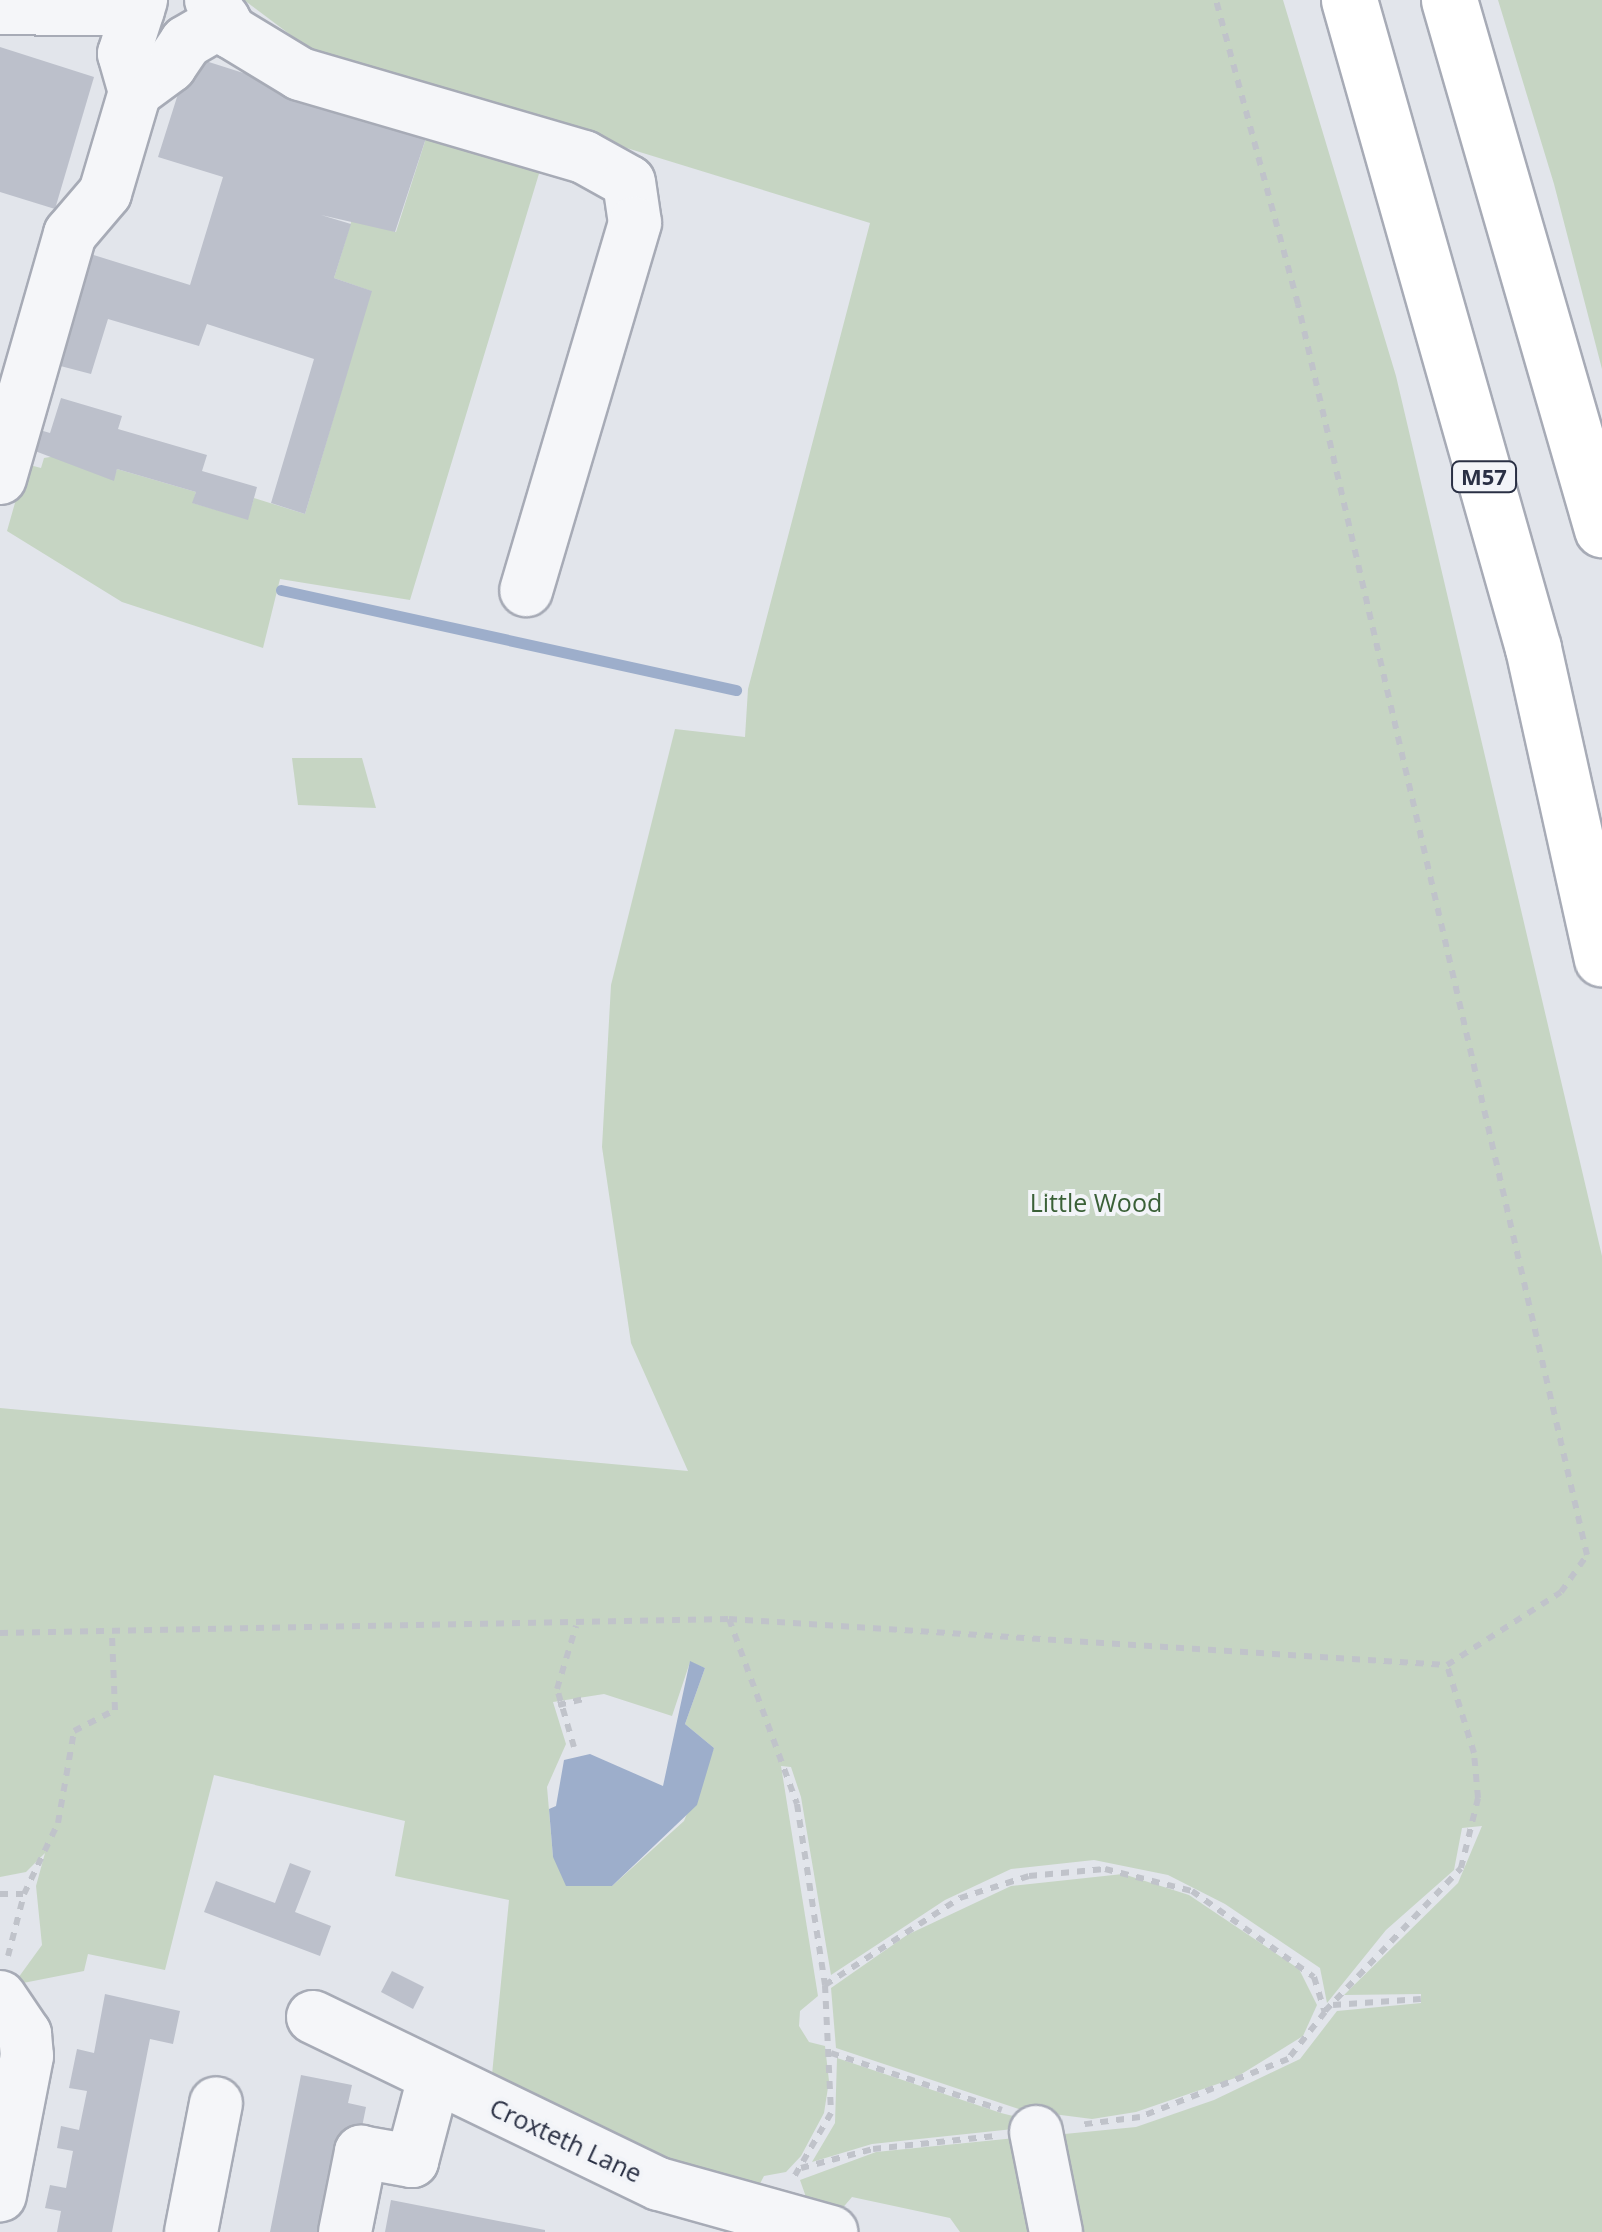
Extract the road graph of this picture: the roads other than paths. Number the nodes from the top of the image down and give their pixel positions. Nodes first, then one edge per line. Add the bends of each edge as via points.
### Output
1 (1348, 0) edge
2 (1449, 0) edge
3 (0, 8) edge
4 (217, 10) edge
5 (135, 39) edge
6 (21, 318) edge
7 (0, 478) edge
8 (1602, 529) edge
9 (526, 590) dead end
10 (1602, 958) edge
11 (1, 1998) edge
12 (313, 2018) dead end
13 (434, 2078) junction
14 (216, 2104) dead end
15 (1028, 2123) road end
16 (0, 2196) edge
17 (190, 2232) edge
18 (346, 2232) edge
19 (831, 2232) edge
20 (1056, 2232) edge

1 - 10 highway, M57 via 1534,648
2 - 8 highway
3 - 5 street
4 - 5 street via 186,42
4 - 9 street via 259,54 300,74 584,157 629,182 635,223
5 - 6 street via 104,193 70,234
6 - 7 street
11 - 16 street via 25,2034 28,2056
12 - 13 street, Croxteth Lane
13 - 18 street via 412,2160 361,2152
13 - 19 street, Croxteth Lane via 658,2184
14 - 17 street
15 - 20 street

